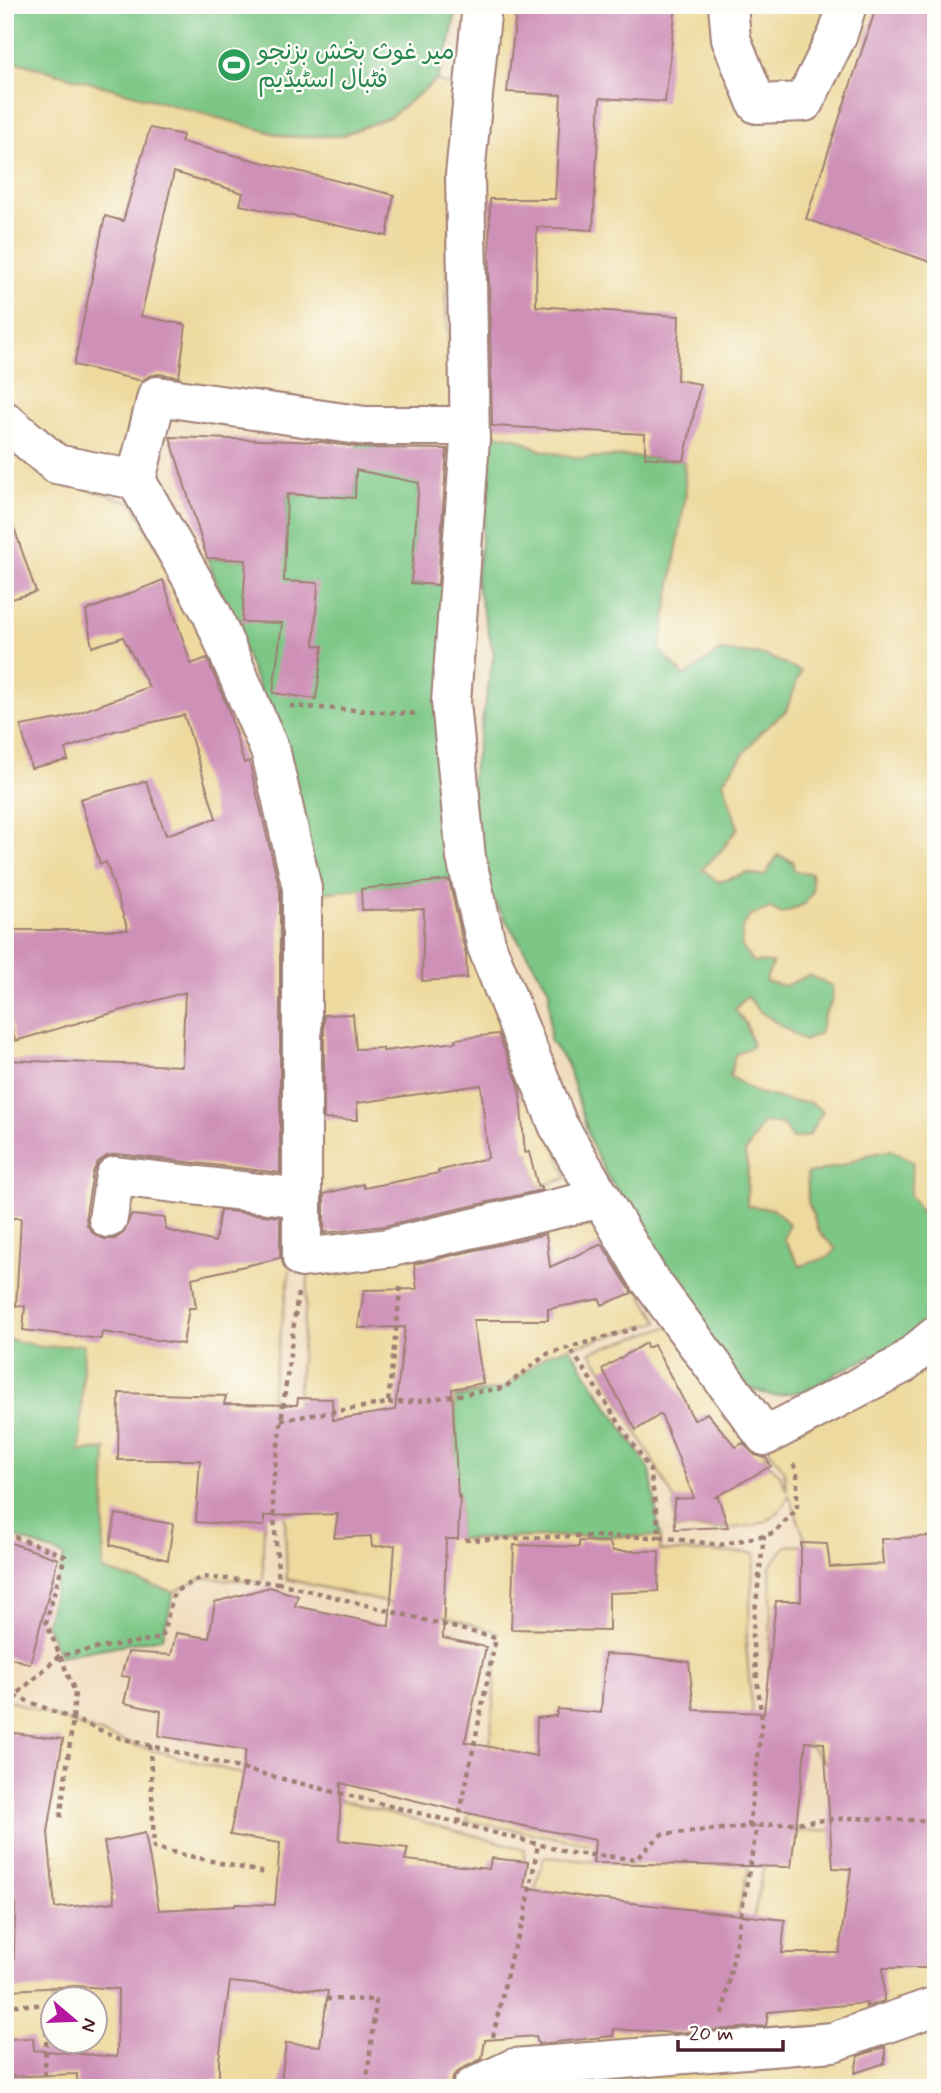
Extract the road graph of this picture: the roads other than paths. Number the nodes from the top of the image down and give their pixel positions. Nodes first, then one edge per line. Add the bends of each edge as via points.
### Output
1 (482, 5) edge
2 (728, 5) edge
3 (847, 5) edge
4 (5, 421) edge
5 (469, 426) junction
6 (136, 480) junction
7 (302, 1198) junction
8 (602, 1198) junction
9 (108, 1218) dead end
10 (936, 1336) edge
11 (936, 2006) edge
12 (486, 2081) edge

1 - 5 street via 466,175
2 - 3 street via 730,39 757,104 804,102 838,34
4 - 6 street via 56,464
5 - 6 street via 365,426 158,396
5 - 8 street via 451,702 466,859 487,947 558,1125
6 - 7 street via 212,614 271,753 302,888
7 - 8 street via 302,1258 388,1248
7 - 9 street via 115,1176
8 - 10 street via 647,1276 765,1436 901,1365
11 - 12 street via 833,2042 514,2068

